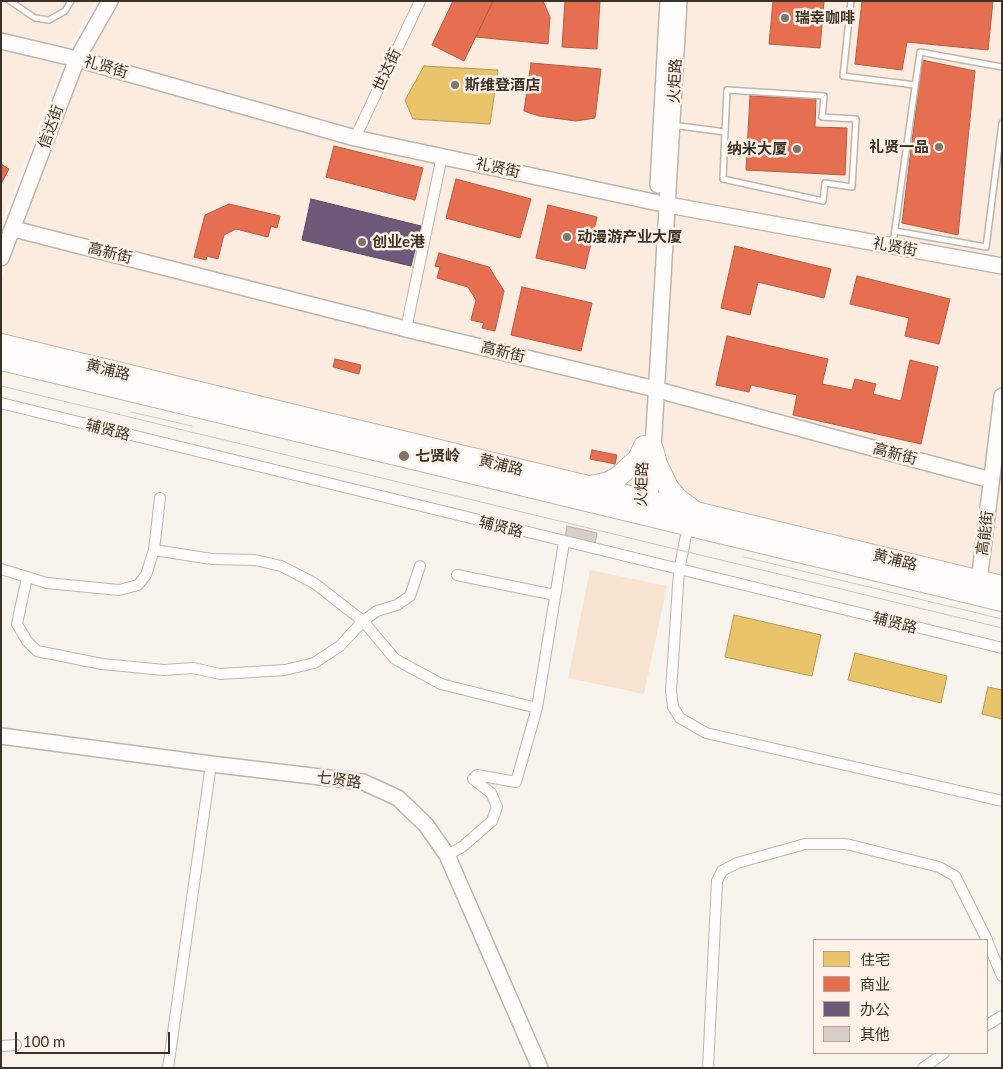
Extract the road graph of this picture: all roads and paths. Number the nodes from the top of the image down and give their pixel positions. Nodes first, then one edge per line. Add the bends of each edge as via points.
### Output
1 (10, 1) edge
2 (70, 1) edge
3 (110, 1) edge
4 (420, 1) edge
5 (668, 1) edge
6 (679, 1) edge
7 (851, 1) edge
8 (1, 41) edge
9 (76, 59) junction
10 (1002, 67) edge
11 (915, 84) junction
12 (1002, 123) edge
13 (672, 125) junction
14 (725, 132) junction
15 (355, 138) junction
16 (442, 156) junction
17 (662, 204) junction
18 (9, 231) edge
19 (895, 231) junction
20 (892, 246) junction
21 (1, 258) edge
22 (1002, 266) edge
23 (406, 329) junction
24 (1, 344) edge
25 (1, 360) edge
26 (652, 388) junction
27 (1002, 396) edge
28 (1, 404) edge
29 (649, 447) junction
30 (991, 480) junction
31 (587, 486) junction
32 (160, 498) dead end
33 (644, 504) junction
34 (693, 519) junction
35 (564, 542) junction
36 (154, 550) junction
37 (420, 566) dead end
38 (1, 568) edge
39 (679, 571) junction
40 (457, 575) dead end
41 (27, 577) junction
42 (978, 580) junction
43 (1002, 586) edge
44 (555, 595) junction
45 (1002, 600) edge
46 (363, 622) junction
47 (1002, 648) edge
48 (537, 708) junction
49 (1, 736) edge
50 (211, 764) junction
51 (1002, 801) edge
52 (447, 855) junction
53 (986, 939) edge
54 (988, 943) edge
55 (1002, 976) edge
56 (1002, 1016) edge
57 (988, 1024) edge
58 (16, 1045) dead end
59 (1, 1046) edge
60 (943, 1054) edge
61 (168, 1068) edge
62 (540, 1068) edge
63 (708, 1068) edge
64 (924, 1068) edge

1 - 2 lane via 36,18 48,20 65,11
3 - 9 street, 信达街
4 - 15 street, 世达街
5 - 17 street, 火炬路
6 - 13 street, 火炬路
7 - 11 lane via 843,76
8 - 9 street, 礼贤街
9 - 15 street, 礼贤街
9 - 18 street, 信达街
10 - 11 lane via 920,52
11 - 19 lane
12 - 19 lane via 986,247
13 - 14 lane
13 - 17 street, 火炬路
14 - 14 lane via 723,179 823,201 825,183 852,187 856,118 822,116 824,96 727,90
15 - 16 street, 礼贤街
16 - 17 street, 礼贤街
16 - 23 street
17 - 20 street, 礼贤街
17 - 26 street, 火炬路
18 - 21 street, 信达街
18 - 23 street, 高新街
19 - 20 lane
20 - 22 street, 礼贤街
23 - 26 street, 高新街
24 - 31 highway, 黄浦路
25 - 33 highway, 黄浦路
26 - 29 street, 火炬路
26 - 30 street, 高新街
27 - 30 street, 高能街
28 - 35 street, 辅贤路
29 - 31 highway via 619,476 609,482
29 - 33 street, 火炬路
29 - 34 highway via 668,488
30 - 42 street, 高能街
31 - 33 highway, 黄浦路
32 - 36 street
33 - 34 highway, 黄浦路
34 - 39 street
34 - 42 highway, 黄浦路
34 - 45 highway, 黄浦路
35 - 39 street, 辅贤路
35 - 44 street
36 - 41 street via 146,575 138,585 119,590 47,583
36 - 46 street via 212,559 255,560 281,566 314,583
37 - 46 street via 410,596 397,605 377,611
38 - 41 street
39 - 47 street, 辅贤路
39 - 51 street via 671,691 673,707 680,718 706,733
40 - 44 street
41 - 46 street via 17,624 27,641 37,650 102,664 164,670 193,668 220,674 284,670 314,663 340,646
42 - 43 highway, 黄浦路
44 - 48 street
46 - 48 street via 394,659 441,684
48 - 52 street via 516,782 477,775 473,779 491,793 497,807 492,821 462,847
49 - 50 street, 七贤路
50 - 52 street, 七贤路 via 363,782 398,798 426,825
50 - 61 street
52 - 62 street, 七贤路
53 - 63 street via 955,876 939,867 846,844 805,844 737,863 722,872 717,881
54 - 55 street
56 - 57 street
58 - 59 street
60 - 64 street

